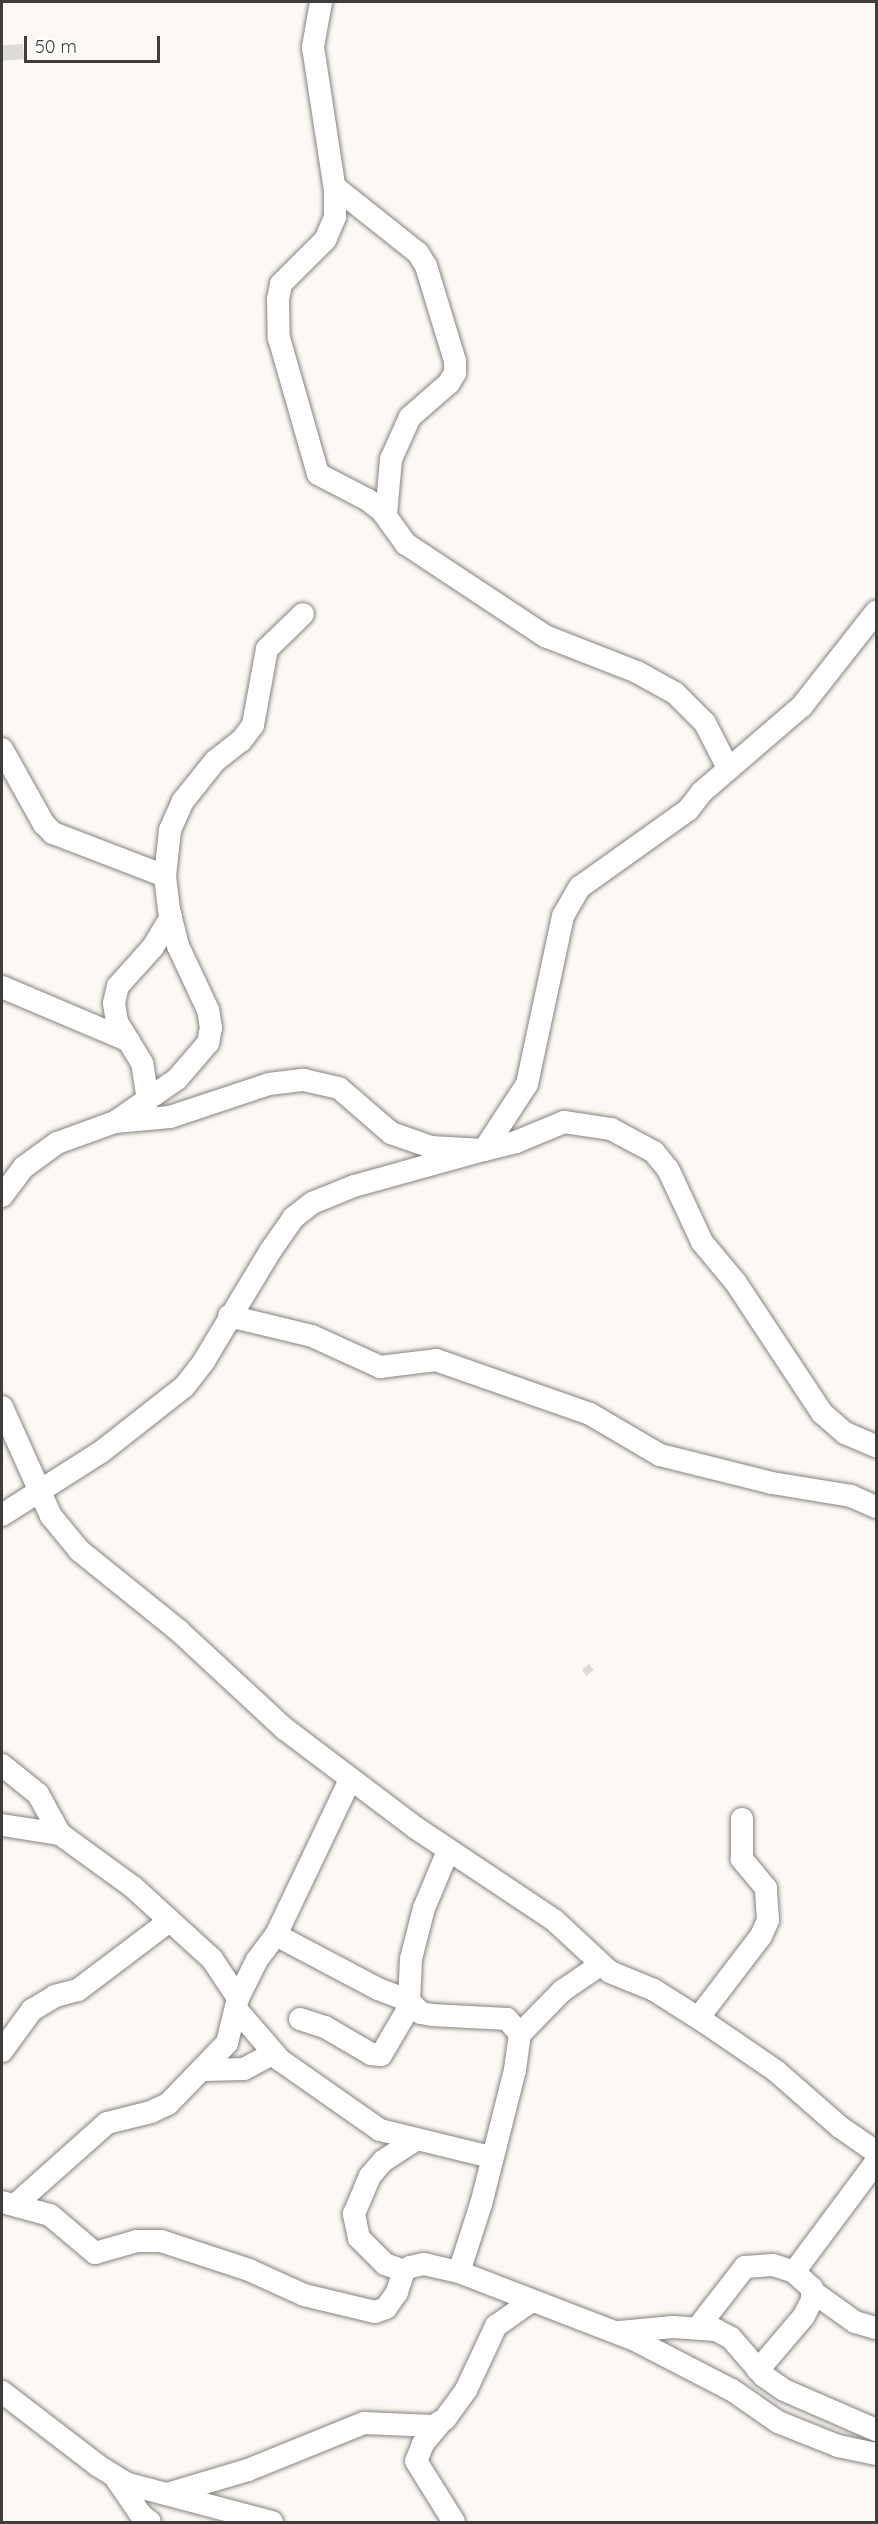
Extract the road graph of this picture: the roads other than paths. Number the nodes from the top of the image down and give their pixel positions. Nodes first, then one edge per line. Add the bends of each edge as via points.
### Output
1 (321, 2) edge
2 (334, 187) junction
3 (386, 515) junction
4 (876, 612) edge
5 (303, 614) dead end
6 (2, 749) edge
7 (728, 768) junction
8 (165, 876) junction
9 (171, 917) junction
10 (2, 987) edge
11 (129, 1041) junction
12 (147, 1100) junction
13 (115, 1122) junction
14 (484, 1150) junction
15 (2, 1196) edge
16 (229, 1316) junction
17 (2, 1407) edge
18 (876, 1446) edge
19 (40, 1494) junction
20 (876, 1507) edge
21 (2, 1515) edge
22 (2, 1765) edge
23 (350, 1780) junction
24 (742, 1819) dead end
25 (2, 1825) edge
26 (60, 1834) junction
27 (448, 1851) junction
28 (168, 1922) junction
29 (276, 1935) junction
30 (600, 1965) junction
31 (237, 2003) junction
32 (410, 2003) junction
33 (699, 2018) junction
34 (300, 2019) dead end
35 (520, 2034) junction
36 (2, 2051) edge
37 (274, 2053) junction
38 (203, 2070) junction
39 (415, 2140) junction
40 (876, 2152) edge
41 (491, 2157) junction
42 (876, 2162) edge
43 (7, 2204) edge
44 (404, 2271) junction
45 (459, 2272) junction
46 (794, 2272) junction
47 (813, 2292) junction
48 (530, 2302) junction
49 (699, 2326) junction
50 (876, 2328) edge
51 (618, 2332) junction
52 (758, 2370) junction
53 (2, 2392) edge
54 (445, 2419) junction
55 (876, 2430) edge
56 (876, 2454) edge
57 (115, 2477) junction
58 (167, 2494) junction
59 (150, 2523) edge
60 (272, 2523) edge
61 (454, 2523) edge

1 - 2 street via 313,47
2 - 3 street via 335,217 325,240 281,284 279,338 318,474
2 - 3 street via 418,253 426,266 455,361 455,373 449,383 410,417 391,459
3 - 7 street via 406,544 545,636 637,672 675,693 705,723
4 - 7 street via 802,706
5 - 8 street via 267,649 253,724 241,741 215,761 183,801 170,830
6 - 8 street via 53,833
7 - 14 street via 688,810 580,887 563,916 527,1084
8 - 9 street
9 - 11 street via 153,947 118,986 116,1013
9 - 12 street via 178,946 208,1010 211,1028 202,1054 177,1079
10 - 11 street
11 - 12 street via 142,1063
12 - 13 street
13 - 14 street via 170,1117 248,1089 304,1080 339,1089 391,1133 410,1142
13 - 15 street via 57,1143 24,1167
14 - 16 street via 354,1186 312,1203 293,1218
14 - 18 street via 516,1142 564,1122 611,1129 654,1152 668,1169 702,1242 736,1283 822,1413 845,1433
16 - 19 street via 184,1387 121,1438
16 - 20 street via 312,1336 380,1367 436,1360 590,1414 660,1455 772,1483 851,1496
17 - 19 street
19 - 21 street
19 - 23 street via 51,1516 80,1551 196,1646 285,1729
22 - 26 street via 38,1794
23 - 27 street
23 - 29 street
24 - 33 street via 742,1859 766,1888 768,1920 761,1936
25 - 26 street
26 - 28 street via 133,1887
27 - 30 street via 554,1920
27 - 32 street via 424,1908 411,1959
28 - 31 street via 222,1970
28 - 36 street via 78,1990 55,1996 32,2010
29 - 31 street via 257,1960
29 - 32 street
30 - 33 street via 618,1977 654,1990
30 - 35 street via 562,1992
31 - 37 street
31 - 38 street via 227,2043
32 - 34 street via 388,2048 377,2056 325,2027
32 - 35 street via 421,2013 432,2015 507,2019
33 - 40 street via 776,2071 840,2127
35 - 41 street via 515,2070
37 - 38 street via 244,2069
37 - 39 street via 380,2130
38 - 43 street via 168,2104 107,2123
39 - 41 street via 469,2149
39 - 44 street via 383,2161 370,2176 354,2214 359,2238 385,2264
41 - 45 street
42 - 46 street
43 - 44 street via 50,2215 94,2253 137,2241 161,2241 249,2270 304,2295 365,2310 380,2312 386,2308
44 - 45 street via 424,2264
45 - 48 street via 512,2290
46 - 47 street
46 - 49 street via 773,2265 745,2267
47 - 50 street via 855,2322
47 - 52 street via 804,2316
48 - 51 street
48 - 54 street via 496,2326 483,2358
49 - 51 street
49 - 52 street via 731,2338
51 - 56 street via 732,2390 778,2422 838,2446
52 - 55 street via 784,2390
53 - 57 street
54 - 58 street via 420,2428 364,2423 248,2470
54 - 61 street via 423,2444 416,2461
57 - 58 street via 143,2490
57 - 59 street
58 - 60 street

